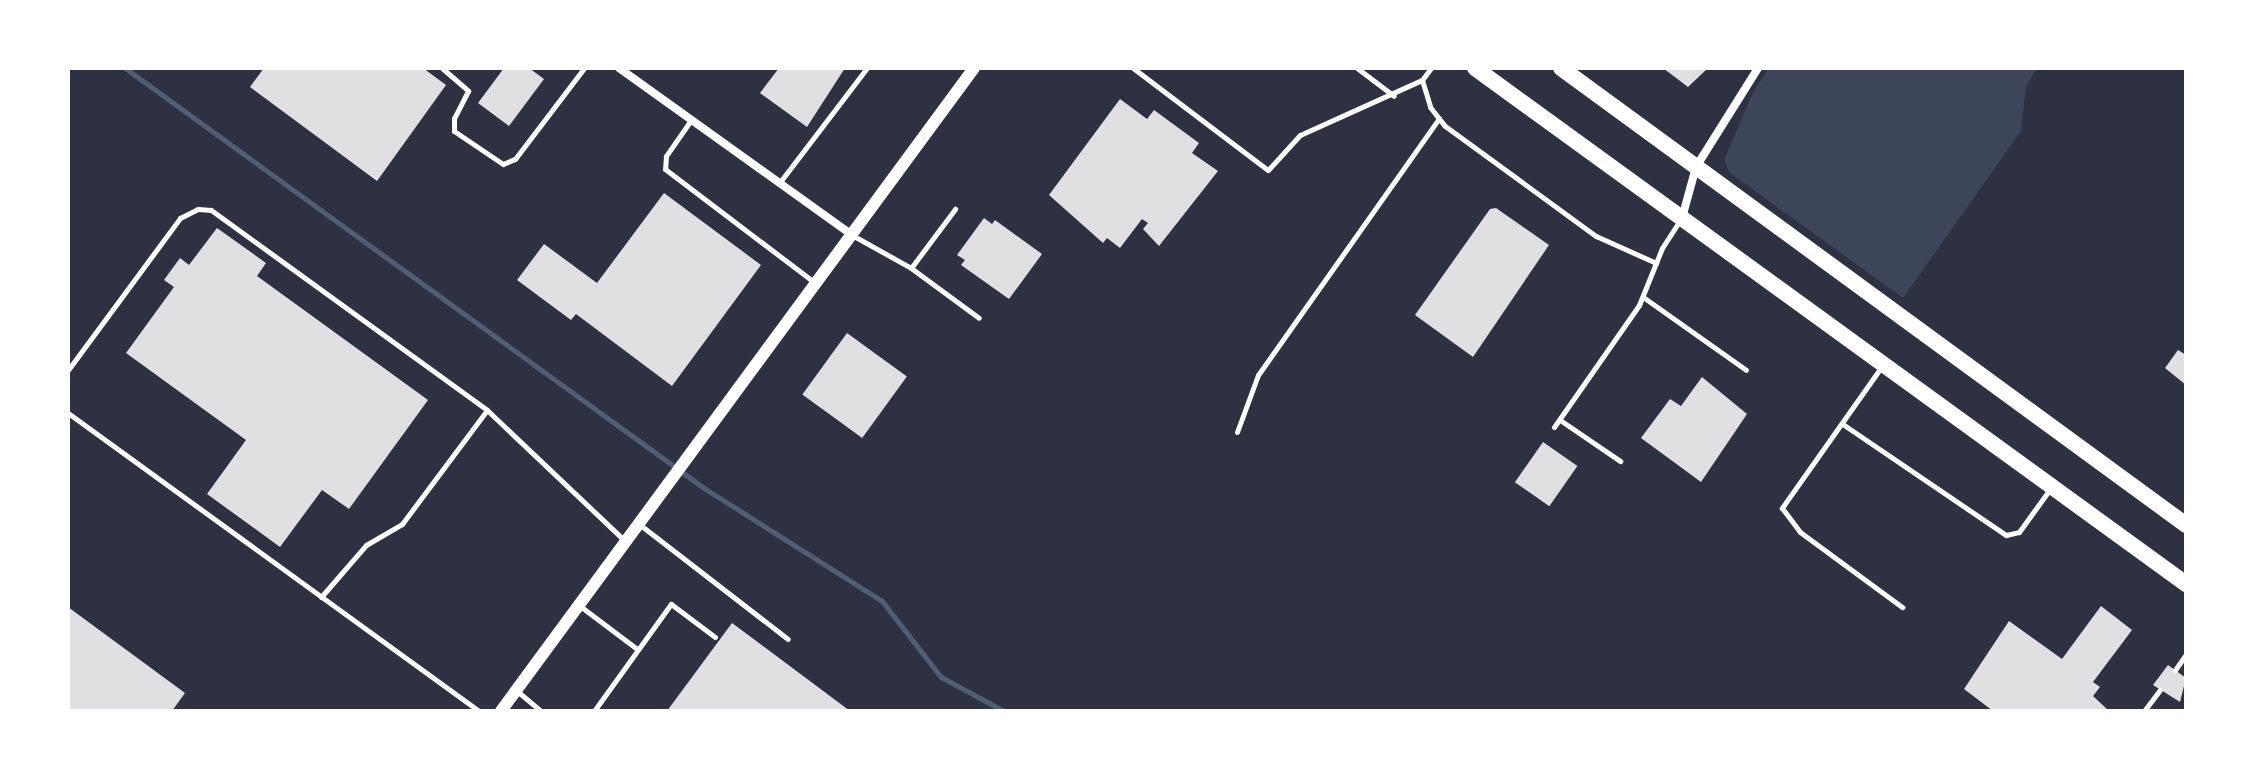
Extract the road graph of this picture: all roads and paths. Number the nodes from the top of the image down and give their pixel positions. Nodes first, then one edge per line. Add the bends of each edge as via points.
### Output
1 (442, 68) edge
2 (584, 68) edge
3 (619, 68) edge
4 (867, 68) edge
5 (974, 68) edge
6 (1133, 68) edge
7 (1357, 68) edge
8 (1431, 68) edge
9 (1475, 68) edge
10 (1561, 68) edge
11 (1758, 68) edge
12 (1422, 80) junction
13 (1394, 96) junction
14 (1439, 118) junction
15 (691, 120) junction
16 (1696, 167) junction
17 (779, 183) junction
18 (955, 209) dead end
19 (1682, 218) junction
20 (851, 234) junction
21 (1656, 263) junction
22 (911, 268) junction
23 (815, 283) junction
24 (1643, 297) junction
25 (979, 318) dead end
26 (1883, 365) junction
27 (68, 370) edge
28 (1746, 370) dead end
29 (487, 410) junction
30 (68, 413) edge
31 (1560, 420) junction
32 (1844, 425) junction
33 (1554, 427) dead end
34 (1237, 432) dead end
35 (1620, 461) dead end
36 (2052, 486) junction
37 (639, 523) junction
38 (2186, 525) edge
39 (626, 541) junction
40 (2186, 584) edge
41 (321, 597) junction
42 (579, 605) junction
43 (1902, 607) dead end
44 (715, 637) dead end
45 (788, 639) dead end
46 (637, 649) junction
47 (2186, 654) edge
48 (2175, 670) dead end
49 (2160, 690) dead end
50 (516, 691) junction
51 (479, 711) edge
52 (501, 711) edge
53 (541, 711) edge
54 (594, 711) edge
55 (2144, 711) edge

1 - 2 lane via 468,91 454,118 454,131 503,164 515,159
3 - 15 street
4 - 17 lane
5 - 20 street
6 - 13 lane via 1268,170 1300,135
7 - 13 lane
8 - 12 lane
9 - 19 main road
10 - 16 main road
11 - 16 street
12 - 13 lane
12 - 14 lane
14 - 21 lane via 1596,236
14 - 34 lane via 1258,375
15 - 17 street
15 - 23 lane via 666,156 665,169
16 - 19 street
16 - 38 main road
17 - 20 street
18 - 22 lane
19 - 21 lane
19 - 26 main road
20 - 22 lane
20 - 23 street
21 - 24 lane
22 - 25 lane
23 - 37 street
24 - 28 lane
24 - 31 lane
26 - 32 lane
26 - 36 main road
27 - 29 lane via 180,218 198,209 211,210
29 - 39 lane
29 - 41 lane via 402,524 366,545
30 - 41 lane
31 - 33 lane
31 - 35 lane
32 - 36 lane via 2006,535 2019,532
32 - 43 lane via 1782,508 1800,532
36 - 40 main road
37 - 39 street
37 - 45 lane
39 - 42 street
41 - 51 lane
42 - 46 lane
42 - 50 street
44 - 46 lane via 671,604
46 - 54 lane
47 - 48 lane
49 - 55 lane
50 - 52 street
50 - 53 lane

